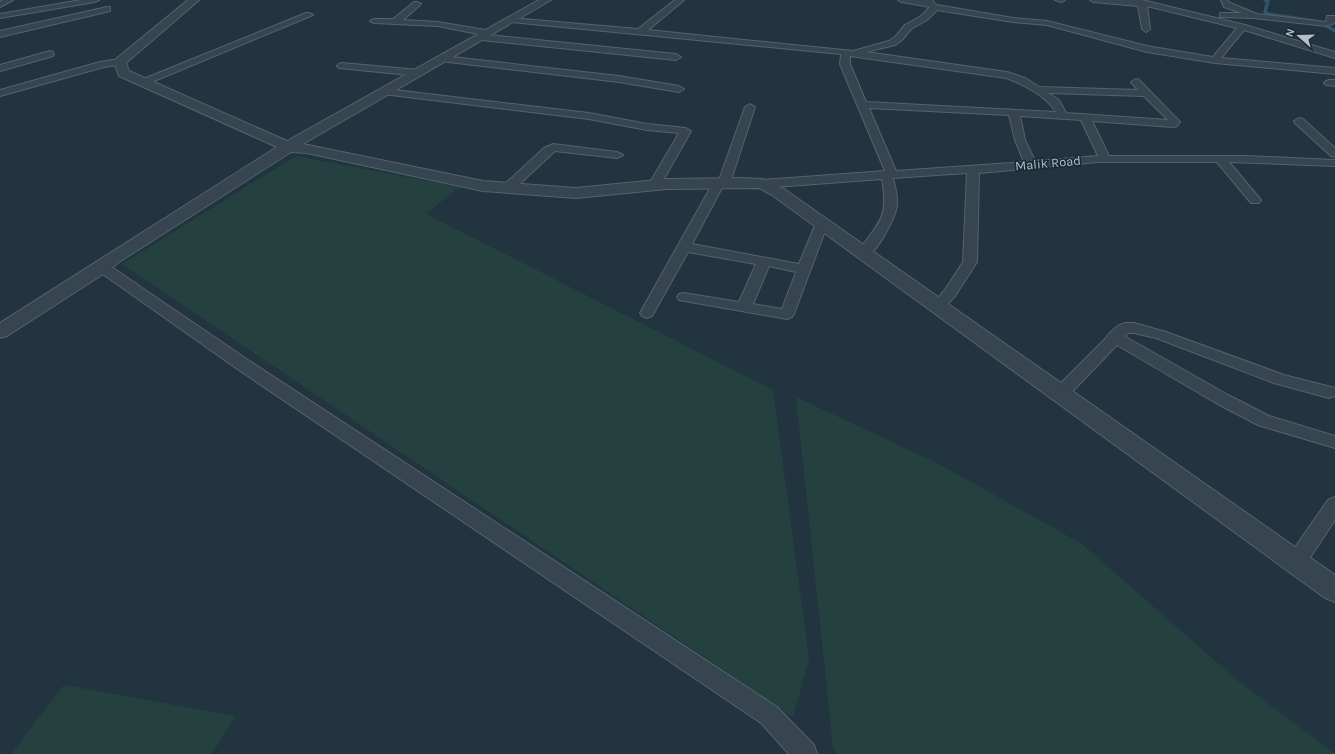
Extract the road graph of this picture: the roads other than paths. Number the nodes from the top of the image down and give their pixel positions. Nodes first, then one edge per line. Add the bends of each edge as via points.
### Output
1 (9, 0) edge
2 (95, 0) edge
3 (194, 0) edge
4 (546, 0) edge
5 (680, 0) edge
6 (902, 0) edge
7 (1094, 0) edge
8 (1133, 0) edge
9 (1224, 1) dead end
10 (0, 4) edge
11 (417, 4) dead end
12 (931, 4) edge
13 (1146, 4) junction
14 (107, 8) dead end
15 (1190, 14) junction
16 (309, 15) dead end
17 (0, 16) edge
18 (1253, 16) junction
19 (1335, 18) edge
20 (511, 20) junction
21 (374, 21) dead end
22 (395, 22) junction
23 (1242, 27) junction
24 (1146, 29) dead end
25 (639, 33) junction
26 (0, 34) edge
27 (485, 35) junction
28 (50, 54) dead end
29 (846, 54) junction
30 (1335, 55) edge
31 (676, 57) dead end
32 (443, 59) junction
33 (1215, 60) junction
34 (120, 62) junction
35 (342, 66) dead end
36 (0, 68) edge
37 (1335, 70) edge
38 (420, 73) junction
39 (144, 82) junction
40 (1136, 82) dead end
41 (679, 89) dead end
42 (1038, 90) junction
43 (386, 92) junction
44 (0, 93) edge
45 (1146, 93) junction
46 (863, 105) junction
47 (750, 107) dead end
48 (1014, 112) junction
49 (1063, 116) junction
50 (1085, 118) junction
51 (1299, 121) dead end
52 (288, 147) junction
53 (1335, 154) edge
54 (617, 155) dead end
55 (1105, 159) junction
56 (1221, 160) junction
57 (1335, 163) edge
58 (1031, 165) junction
59 (973, 170) junction
60 (889, 174) junction
61 (721, 183) junction
62 (762, 184) junction
63 (654, 186) junction
64 (508, 188) junction
65 (1255, 200) dead end
66 (822, 223) junction
67 (684, 247) junction
68 (864, 253) junction
69 (764, 262) junction
70 (102, 267) junction
71 (804, 269) junction
72 (684, 297) dead end
73 (938, 306) junction
74 (744, 307) junction
75 (647, 313) dead end
76 (0, 332) edge
77 (1114, 336) junction
78 (1330, 392) dead end
79 (1060, 394) junction
80 (1334, 442) dead end
81 (1335, 505) edge
82 (1296, 562) junction
83 (1335, 590) edge
84 (805, 754) edge

1 - 10 street
2 - 17 street
3 - 34 street
4 - 20 street
5 - 25 street
6 - 12 street
7 - 13 street
8 - 13 street
9 - 18 street via 1227,5
11 - 22 street
12 - 29 street via 924,18 908,27 892,43
12 - 33 street via 1013,20 1048,23 1147,49
13 - 15 street
13 - 24 street
14 - 26 street
15 - 18 street
15 - 23 street
16 - 39 street
18 - 19 street via 1323,24 1332,23 1330,18
20 - 25 street
20 - 27 street
21 - 22 street
22 - 27 street via 438,24
23 - 30 street
23 - 33 street
25 - 29 street via 829,50
27 - 31 street
27 - 32 street
28 - 36 street
29 - 42 street via 1007,75 1022,80
29 - 46 street via 845,64
32 - 38 street
32 - 41 street via 619,79
33 - 37 street
34 - 39 street via 123,73
34 - 44 street via 103,64
35 - 38 street
38 - 43 street
39 - 52 street
40 - 45 street
42 - 45 street
42 - 49 street via 1055,102
43 - 52 street
43 - 63 street via 588,116 686,131
45 - 50 street via 1174,122 1173,124
46 - 48 street
46 - 60 street
47 - 61 street
48 - 49 street
48 - 58 street via 1020,140
49 - 50 street
50 - 55 street
51 - 53 street
52 - 64 street via 483,186
52 - 70 street
54 - 64 street via 552,147
55 - 56 street, Malik Road
55 - 58 street, Malik Road
56 - 57 street, Malik Road
56 - 65 street
58 - 59 street, Malik Road
59 - 60 street, Malik Road
59 - 73 street via 970,262 950,293
60 - 62 street, Malik Road
60 - 68 street via 891,205 873,244
61 - 62 street
61 - 63 street
61 - 67 street
62 - 66 street via 778,192
63 - 64 street via 576,193
66 - 68 street
66 - 71 street
67 - 69 street
67 - 75 street
68 - 73 street
69 - 71 street
69 - 74 street
70 - 76 street
70 - 84 street via 242,364 768,715
71 - 74 street via 788,314
72 - 74 street
73 - 79 street
77 - 78 street via 1125,328 1161,334 1280,378
77 - 79 street
77 - 80 street via 1264,421
79 - 82 street
81 - 82 street
82 - 83 street

